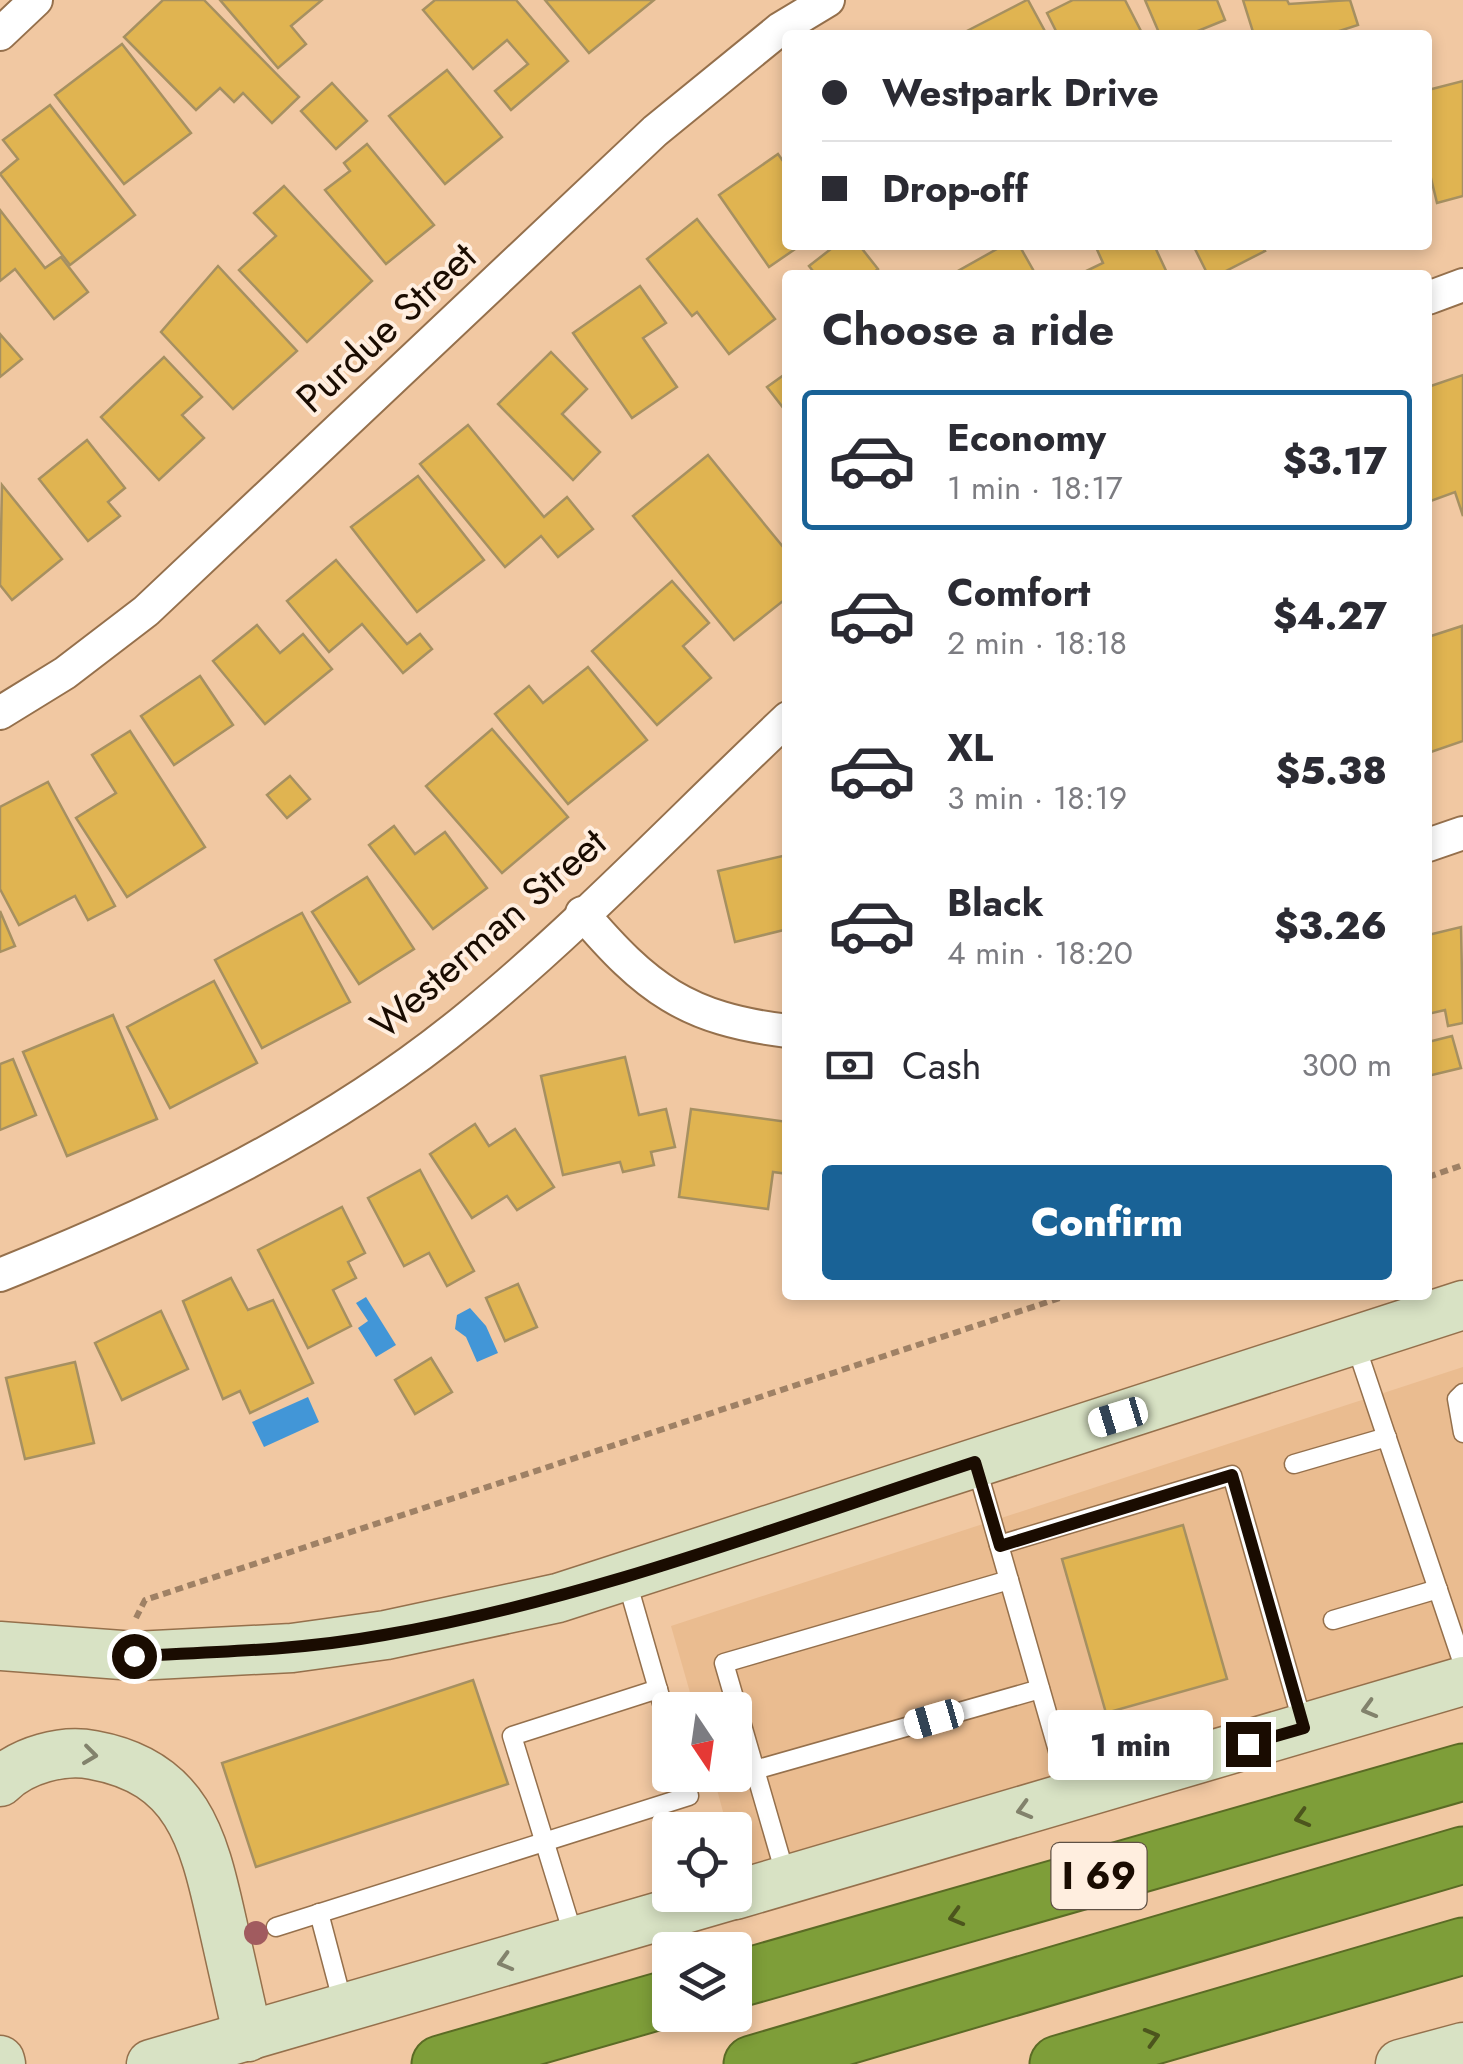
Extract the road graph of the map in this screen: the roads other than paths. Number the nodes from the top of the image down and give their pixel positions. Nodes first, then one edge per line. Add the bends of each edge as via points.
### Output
1 (36, 0) edge
2 (828, 0) edge
3 (0, 34) edge
4 (1463, 285) edge
5 (1432, 297) edge
6 (0, 713) edge
7 (782, 724) edge
8 (1463, 833) edge
9 (1432, 844) edge
10 (582, 914) junction
11 (782, 1030) edge
12 (0, 1275) edge
13 (1463, 1305) edge
14 (1354, 1341) junction
15 (1463, 1393) edge
16 (1463, 1433) edge
17 (1386, 1437) junction
18 (975, 1462) junction
19 (1294, 1464) dead end
20 (1000, 1546) junction
21 (626, 1578) junction
22 (1009, 1580) junction
23 (1438, 1589) junction
24 (1332, 1620) dead end
25 (0, 1646) edge
26 (65, 1651) junction
27 (1463, 1664) edge
28 (0, 1680) edge
29 (1463, 1681) edge
30 (1040, 1689) junction
31 (658, 1690) joint
32 (1304, 1728) junction
33 (756, 1770) junction
34 (1463, 1772) edge
35 (0, 1782) edge
36 (688, 1792) edge
37 (1071, 1796) junction
38 (545, 1841) junction
39 (1463, 1855) edge
40 (787, 1879) junction
41 (1463, 1884) edge
42 (752, 1890) edge
43 (676, 1912) edge
44 (319, 1914) junction
45 (276, 1927) dead end
46 (576, 1941) junction
47 (1463, 1946) edge
48 (752, 1975) edge
49 (652, 2003) edge
50 (344, 2009) junction
51 (248, 2037) junction
52 (1461, 2053) edge
53 (151, 2064) edge
54 (440, 2064) edge
55 (752, 2064) edge
56 (851, 2064) edge
57 (1058, 2064) edge
58 (1400, 2064) edge

1 - 3 street
2 - 6 street, Purdue Street via 780,29 655,131 146,611 66,673
4 - 5 street
7 - 10 street, Westerman Street
8 - 9 street
10 - 11 street via 631,970 668,996 707,1013
10 - 12 street, Westerman Street via 470,1016 337,1110 142,1218
13 - 14 main road
14 - 17 lane
14 - 18 main road
15 - 16 lane via 1457,1399
17 - 19 lane
17 - 23 lane
18 - 20 lane
18 - 21 main road
20 - 22 lane
20 - 32 lane via 1232,1475
21 - 26 main road via 386,1635 292,1648
21 - 31 lane
22 - 30 lane
22 - 33 lane via 724,1663
23 - 24 lane
23 - 27 lane
25 - 26 main road
26 - 28 main road
29 -> 32 main road
30 - 33 lane
30 - 37 lane
31 - 38 lane via 512,1736
32 - 37 main road
33 - 40 lane
34 -> 48 highway, I 69
35 -> 51 main road via 42,1758 85,1753 126,1766 180,1803 207,1850
36 - 38 lane
37 -> 40 main road
38 - 44 lane
38 - 46 lane
39 - 55 highway
40 - 42 main road
41 - 56 highway
43 - 46 main road
44 - 45 lane
44 - 50 lane
46 -> 50 main road
57 -> 47 highway
49 - 54 highway
50 - 51 main road
51 - 53 main road
52 - 58 main road

